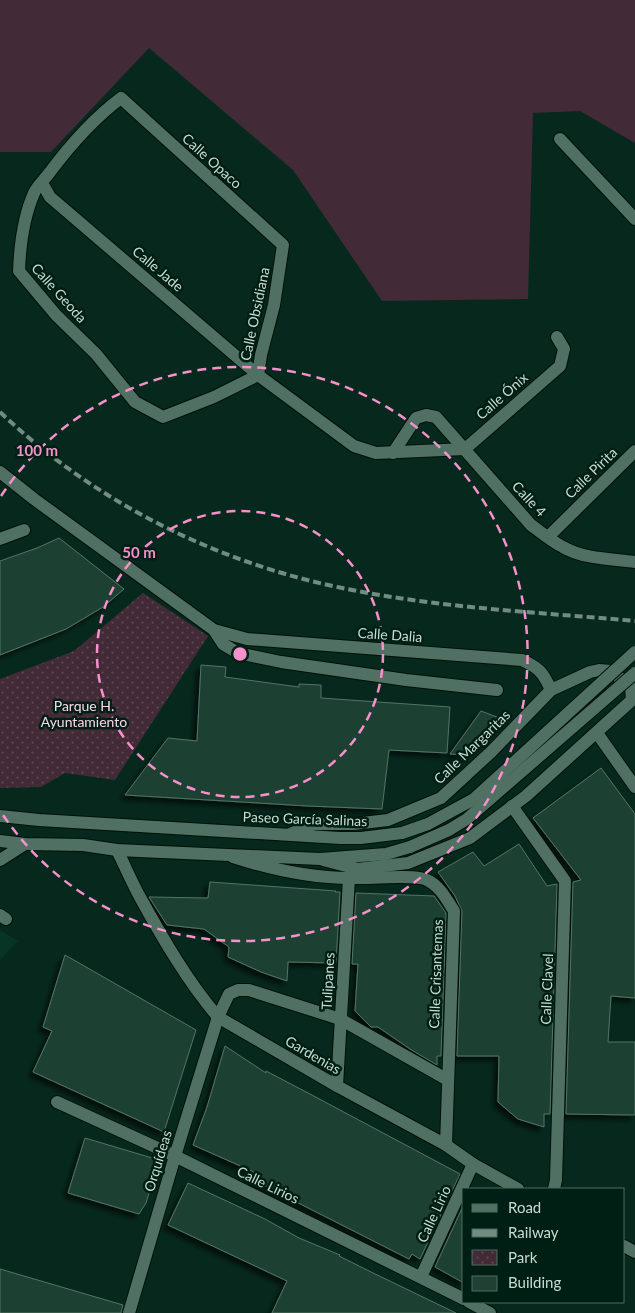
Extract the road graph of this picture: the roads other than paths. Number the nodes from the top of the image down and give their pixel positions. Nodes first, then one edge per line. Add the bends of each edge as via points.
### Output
1 (121, 98) joint
2 (560, 139) dead end
3 (42, 183) junction
4 (635, 219) edge
5 (283, 245) joint
6 (557, 337) dead end
7 (258, 375) junction
8 (163, 417) joint
9 (465, 449) junction
10 (635, 451) edge
11 (393, 453) junction
12 (0, 472) edge
13 (24, 530) dead end
14 (548, 537) junction
15 (0, 539) edge
16 (635, 562) edge
17 (214, 630) junction
18 (635, 652) edge
19 (635, 673) edge
20 (497, 690) dead end
21 (551, 690) junction
22 (597, 732) junction
23 (635, 787) edge
24 (512, 806) junction
25 (0, 816) edge
26 (290, 834) junction
27 (0, 840) edge
28 (25, 844) junction
29 (117, 850) junction
30 (230, 856) junction
31 (320, 859) junction
32 (0, 860) edge
33 (349, 878) junction
34 (218, 1018) junction
35 (340, 1020) junction
36 (448, 1080) junction
37 (337, 1086) junction
38 (57, 1102) dead end
39 (446, 1145) junction
40 (175, 1156) junction
41 (473, 1164) junction
42 (516, 1188) edge
43 (554, 1188) edge
44 (420, 1277) junction
45 (462, 1298) edge
46 (471, 1303) edge
47 (129, 1313) edge
48 (490, 1313) edge

1 - 3 street, Calle Geoda via 103,111 71,144
1 - 5 street, Calle Opaco
2 - 4 street
3 - 7 street, Calle Jade via 50,198
3 - 8 street, Calle Geoda via 35,192 26,217 20,242 19,271 56,316 96,354 135,402
5 - 7 street, Calle Obsidiana
6 - 9 street, Calle Ónix via 564,349 560,366
7 - 8 street, Calle Obsidiana via 214,398
7 - 11 street, Calle Jade via 354,446 376,453
9 - 11 street, Calle Jade
9 - 11 street, Calle 4 via 436,417 426,415 416,418
9 - 14 street, Calle 4 via 531,525
10 - 14 street, Calle Pirita
12 - 17 street
13 - 15 street
14 - 16 street, Calle 4 via 564,548 587,556
17 - 20 street via 224,644 238,653 406,680
17 - 21 street, Calle Dalia via 247,639 522,660 544,674
18 - 26 street, Paseo García Salinas, bridge via 474,798 436,820 402,833 362,838
19 - 31 street, bridge via 467,819 449,830 386,854
21 - 22 street via 600,670 611,671 631,687 632,700
21 - 26 street, Calle Margaritas via 441,798 388,820 314,824
22 - 23 street
22 - 24 street
24 - 31 street via 470,838 408,864 358,869
24 - 43 street, Calle Clavel via 565,880
25 - 26 street, Paseo García Salinas
27 - 28 street
28 - 29 street via 83,845
28 - 32 street
29 - 30 street
29 - 34 street, Gardenias via 140,897 182,967
30 - 31 street
30 - 33 street, Calle Crisantemas via 272,868
33 - 35 street, Tulipanes
33 - 36 street, Calle Crisantemas via 426,879 441,890 454,912
34 - 35 street, Orquídeas via 229,994 249,990
34 - 37 street, Gardenias
34 - 40 street, Orquídeas
35 - 36 street
35 - 37 street, Tulipanes
36 - 39 street, Calle Crisantemas
37 - 39 street, Gardenias
38 - 40 street, Calle Lirios
39 - 41 street, Gardenias
40 - 44 street, Calle Lirios
40 - 47 street, Orquídeas
41 - 42 street, Gardenias
41 - 44 street, Calle Lirio
44 - 45 street, Calle Lirios
46 - 48 street

